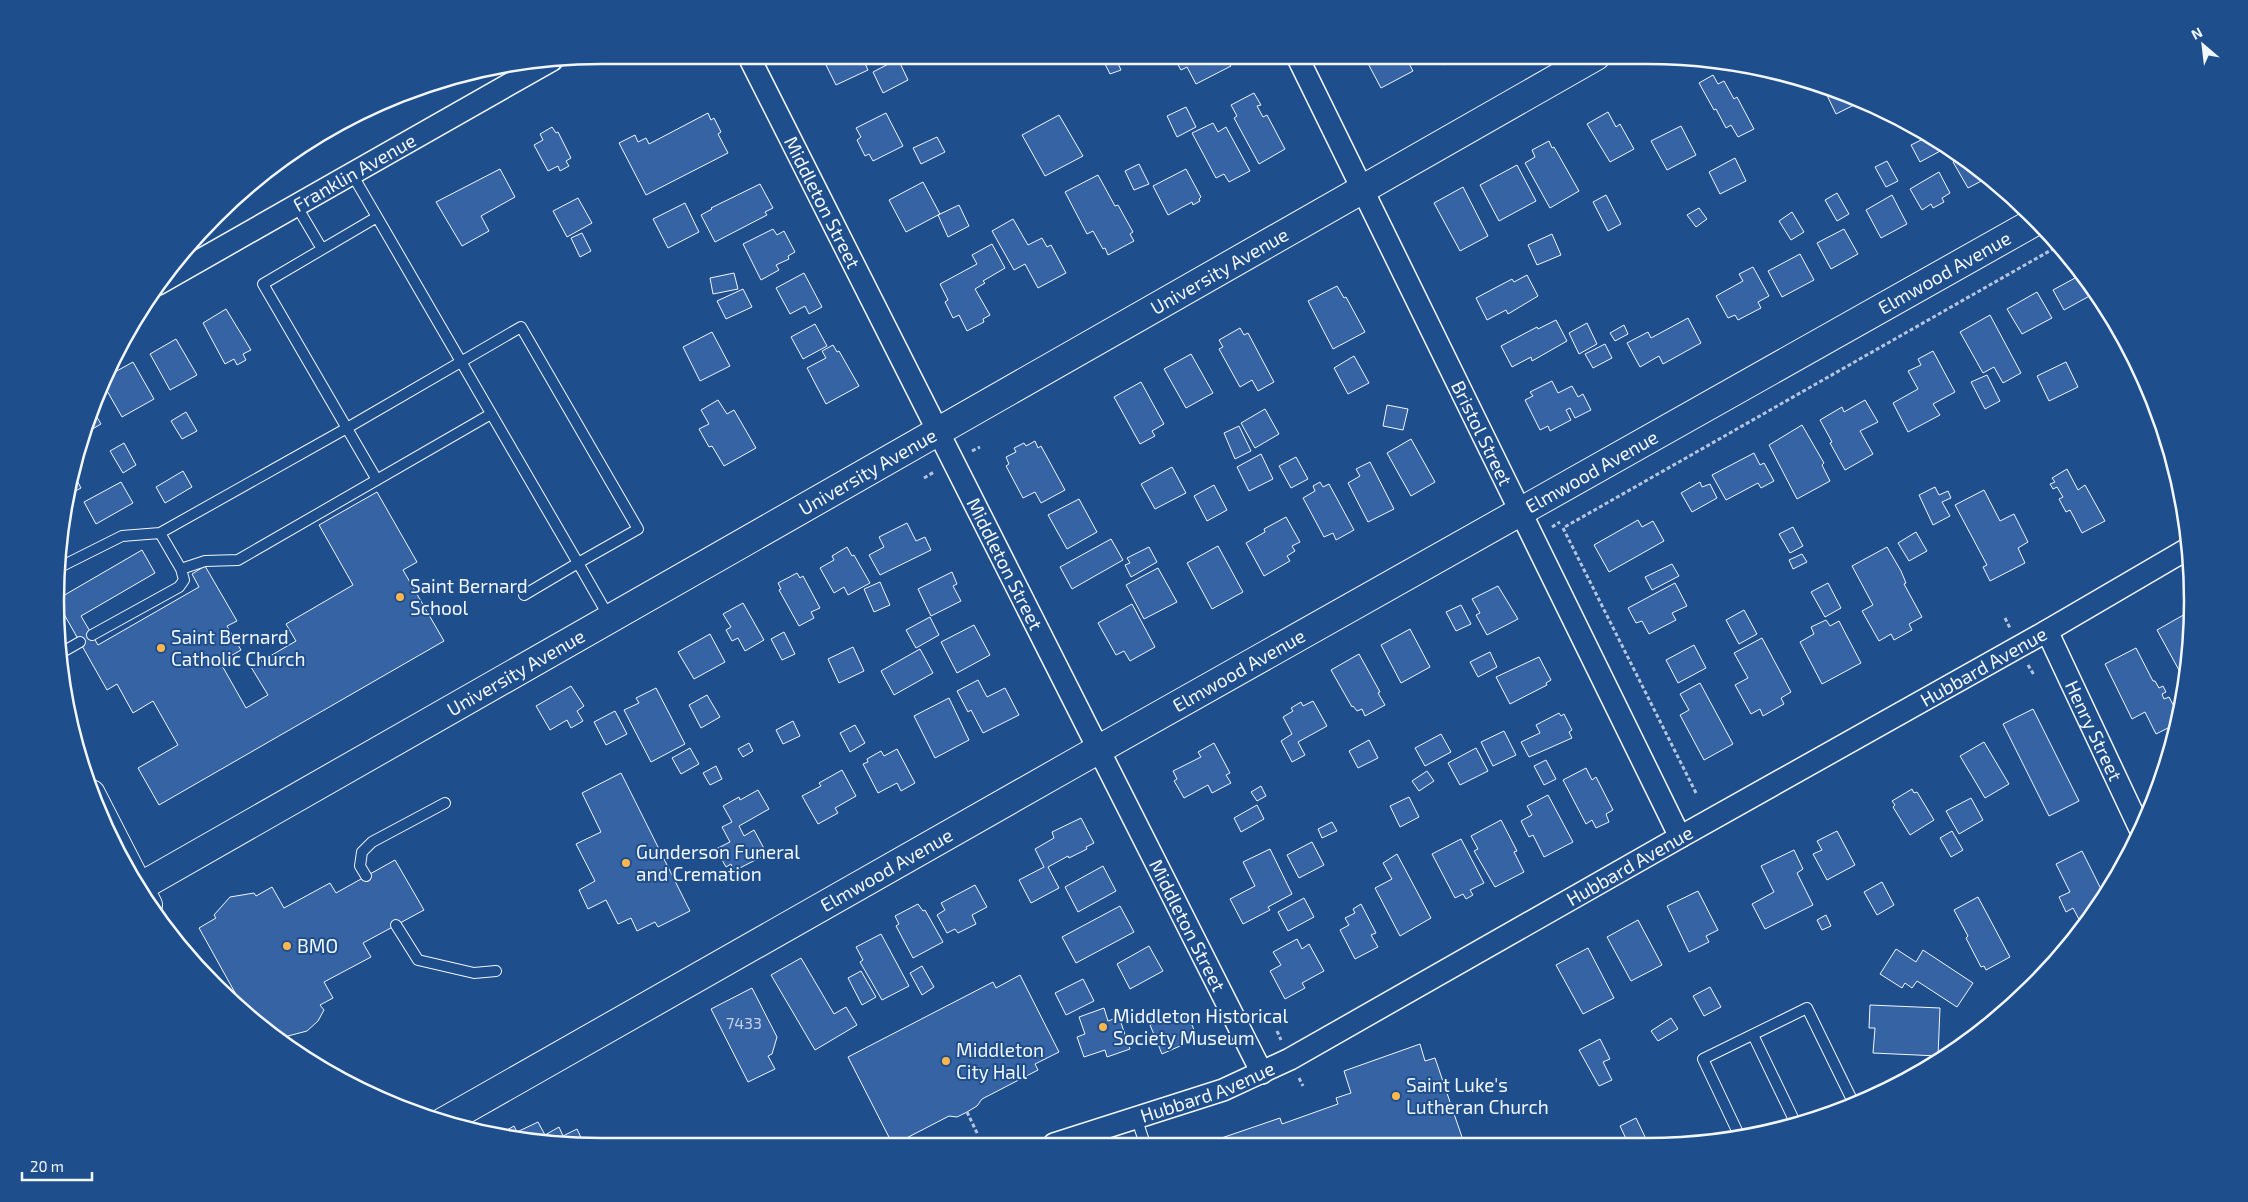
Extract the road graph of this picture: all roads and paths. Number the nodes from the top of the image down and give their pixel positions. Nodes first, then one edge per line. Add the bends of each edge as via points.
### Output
1 (753, 64) edge
2 (1301, 64) edge
3 (1582, 64) edge
4 (539, 67) edge
5 (352, 174) junction
6 (1363, 188) junction
7 (296, 205) junction
8 (377, 217) junction
9 (2030, 224) edge
10 (322, 249) junction
11 (2053, 249) edge
12 (189, 256) edge
13 (461, 362) junction
14 (491, 414) junction
15 (347, 428) junction
16 (939, 431) junction
17 (377, 480) junction
18 (1520, 514) junction
19 (160, 534) junction
20 (2182, 552) edge
21 (578, 563) junction
22 (65, 564) edge
23 (181, 569) junction
24 (524, 595) dead end
25 (611, 619) junction
26 (2048, 631) junction
27 (92, 635) dead end
28 (80, 642) dead end
29 (66, 650) edge
30 (1100, 749) junction
31 (1696, 793) dead end
32 (445, 803) dead end
33 (2137, 821) edge
34 (1680, 837) junction
35 (366, 876) dead end
36 (149, 890) edge
37 (396, 924) dead end
38 (496, 971) dead end
39 (1753, 1035) junction
40 (1262, 1073) junction
41 (1851, 1098) edge
42 (967, 1112) dead end
43 (451, 1117) edge
44 (1136, 1117) junction
45 (1793, 1118) edge
46 (1737, 1131) edge
47 (978, 1134) dead end
48 (1072, 1138) edge
49 (1142, 1138) edge

1 - 16 street, Middleton Street
2 - 6 street, Bristol Street
3 - 6 street, University Avenue
4 - 5 street, Franklin Avenue
5 - 7 street, Franklin Avenue
5 - 8 lane
6 - 16 street, University Avenue
6 - 18 street, Bristol Street
7 - 10 lane
7 - 12 street, Franklin Avenue
8 - 10 lane
8 - 13 lane
9 - 18 street, Elmwood Avenue
10 - 15 lane via 263,284
11 - 31 path via 1563,528
13 - 14 lane
13 - 15 lane
13 - 21 lane via 520,327 619,495 638,529
14 - 17 lane
14 - 21 lane
15 - 17 lane
15 - 19 lane
16 - 25 street, University Avenue
16 - 30 street, Middleton Street
17 - 23 lane via 238,560 206,561
18 - 30 street, Elmwood Avenue
18 - 34 street, Bristol Street
19 - 22 lane via 122,536
19 - 23 lane
20 - 26 street, Hubbard Avenue
21 - 24 lane
21 - 25 lane
23 - 27 lane via 184,580 179,587
25 - 36 street, University Avenue
26 - 33 street, Henry Street
26 - 34 street, Hubbard Avenue
28 - 29 lane
30 - 40 street, Middleton Street
30 - 43 street, Elmwood Avenue
32 - 35 lane via 372,842 362,852 360,866
34 - 40 street, Hubbard Avenue
37 - 38 lane via 418,960 474,973
39 - 41 lane via 1807,1008
39 - 45 lane
39 - 46 lane via 1703,1059
40 - 44 street, Hubbard Avenue via 1223,1090
42 - 47 path
44 - 48 street, Hubbard Avenue
44 - 49 lane

